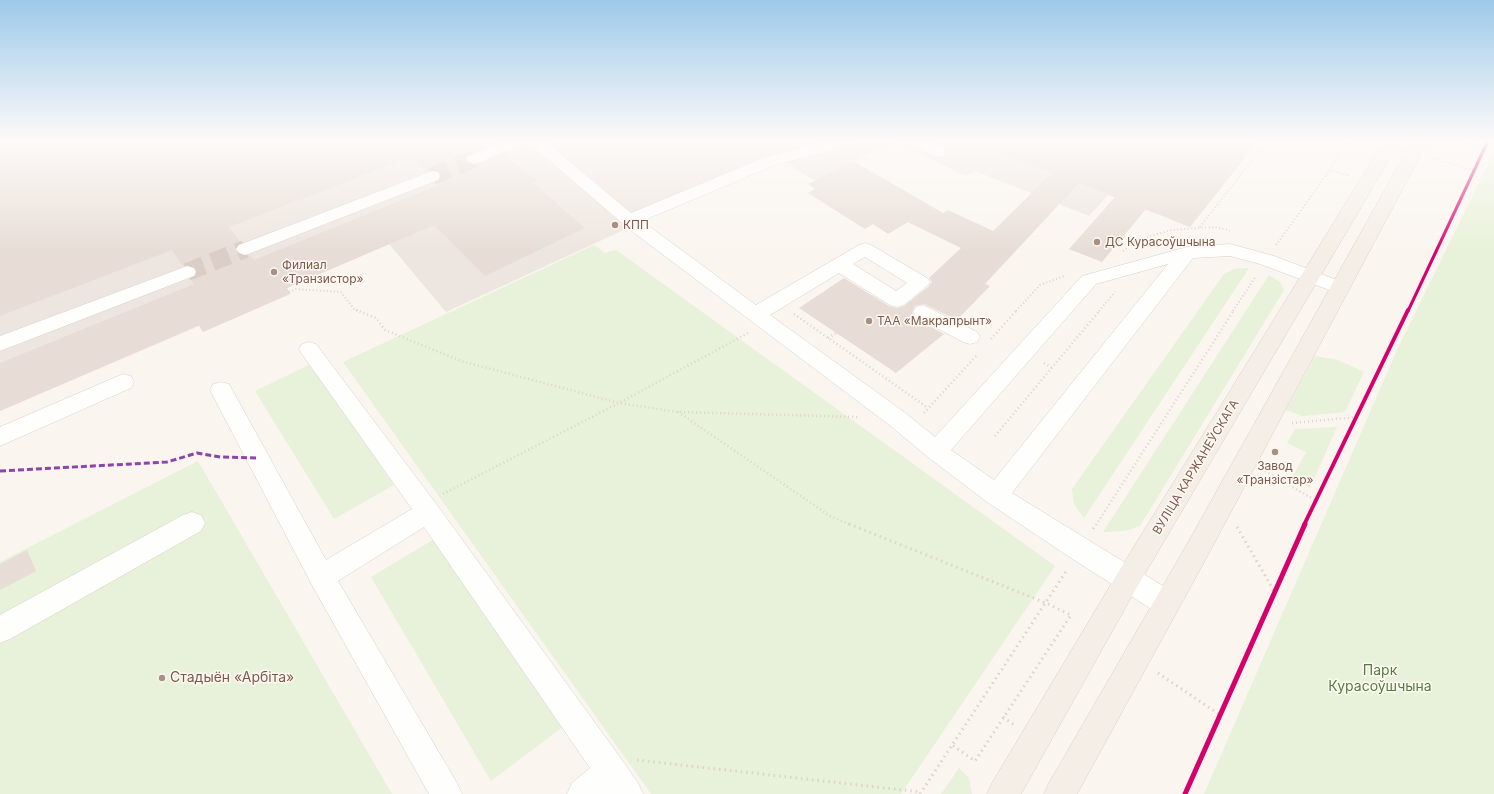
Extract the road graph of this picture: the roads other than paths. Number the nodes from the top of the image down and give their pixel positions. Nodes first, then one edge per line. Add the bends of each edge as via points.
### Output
1 (427, 178) tunnel mouth
2 (580, 178) edge
3 (729, 178) edge
4 (1369, 178) edge
5 (1406, 178) edge
6 (630, 220) junction
7 (245, 249) tunnel mouth
8 (1187, 253) junction
9 (840, 265) dead end
10 (187, 272) tunnel mouth
11 (1310, 276) junction
12 (1340, 288) junction
13 (923, 312) dead end
14 (762, 318) junction
15 (980, 343) road end
16 (0, 344) edge
17 (309, 349) dead end
18 (123, 382) dead end
19 (221, 390) dead end
20 (0, 437) edge
21 (936, 451) junction
22 (996, 495) junction
23 (426, 508) junction
24 (192, 523) dead end
25 (321, 577) junction
26 (1128, 579) junction
27 (1166, 603) junction
28 (0, 630) edge
29 (612, 774) edge
30 (446, 794) edge
31 (583, 794) edge
32 (1003, 794) edge
33 (1060, 794) edge

1 - 7 street
2 - 6 street
3 - 6 street
4 - 11 main road, ВУЛІЦА КАРЖАНЕЎСКАГА
5 - 12 main road
6 - 14 street
8 - 11 street via 1230,250
8 - 21 street via 1090,280
8 - 22 street
9 - 14 street via 777,302
10 - 16 street
11 - 12 street
11 - 26 main road, ВУЛІЦА КАРЖАНЕЎСКАГА
12 - 27 main road
13 - 15 street
14 - 21 street
17 - 23 street
18 - 20 street
19 - 25 street
21 - 22 street
22 - 26 street
23 - 25 street
23 - 29 street
24 - 28 street
25 - 30 street
26 - 27 street
26 - 32 main road, ВУЛІЦА КАРЖАНЕЎСКАГА
27 - 33 main road
29 - 31 street

